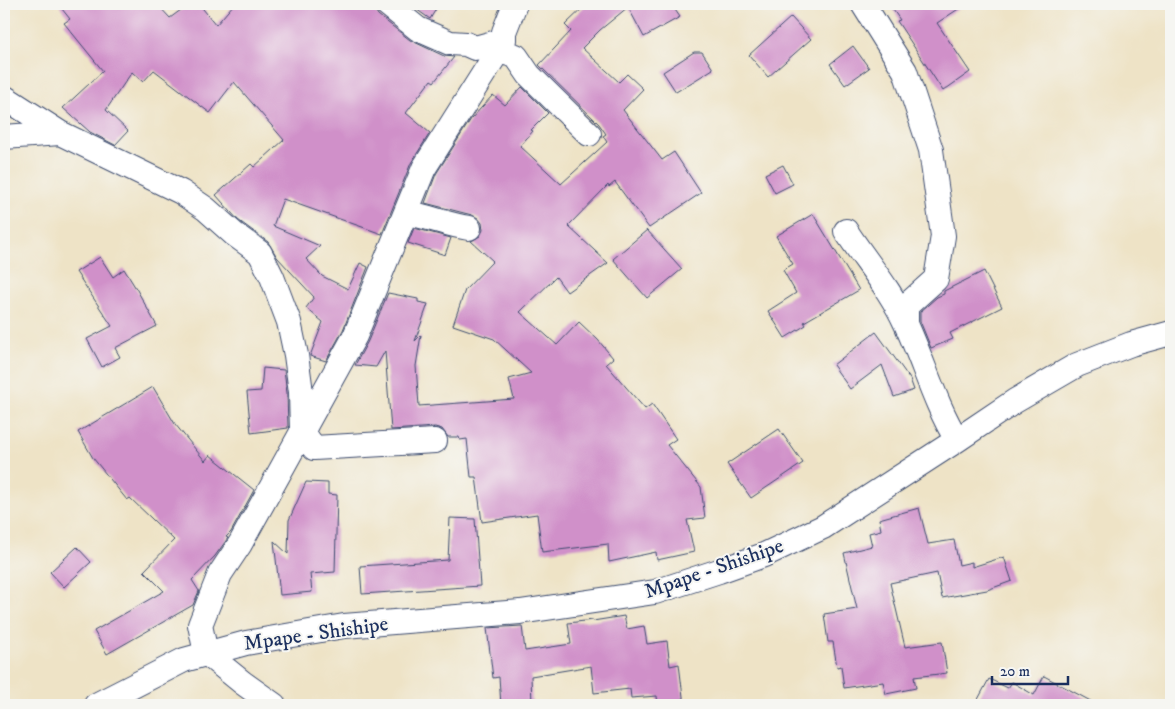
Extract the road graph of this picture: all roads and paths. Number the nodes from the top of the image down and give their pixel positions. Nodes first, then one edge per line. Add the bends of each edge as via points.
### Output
1 (387, 4) edge
2 (515, 4) edge
3 (863, 4) edge
4 (501, 45) junction
5 (4, 97) edge
6 (60, 133) junction
7 (589, 134) dead end
8 (4, 137) edge
9 (406, 213) junction
10 (469, 228) dead end
11 (846, 231) dead end
12 (906, 323) junction
13 (1171, 333) edge
14 (302, 431) junction
15 (957, 440) junction
16 (435, 441) dead end
17 (206, 653) junction
18 (96, 705) edge
19 (274, 705) edge

1 - 4 street via 418,29 450,43 475,48
2 - 4 street
3 - 12 street via 905,71 931,150 943,236 936,279 906,306
4 - 7 street via 516,56 529,75
4 - 9 street via 424,168
5 - 6 street
6 - 8 street
6 - 14 street via 181,192 260,253 289,322 296,354
9 - 10 street
9 - 14 street via 355,336
11 - 12 street via 882,281
12 - 15 street via 945,421
13 - 15 street, Mpape - Shishipe via 1077,365
14 - 16 street via 314,448
14 - 17 street via 220,574 200,626
15 - 17 street, Mpape - Shishipe via 823,528 764,555 655,592 520,612 344,626
17 - 18 street, Mpape - Shishipe via 184,660
17 - 19 street

